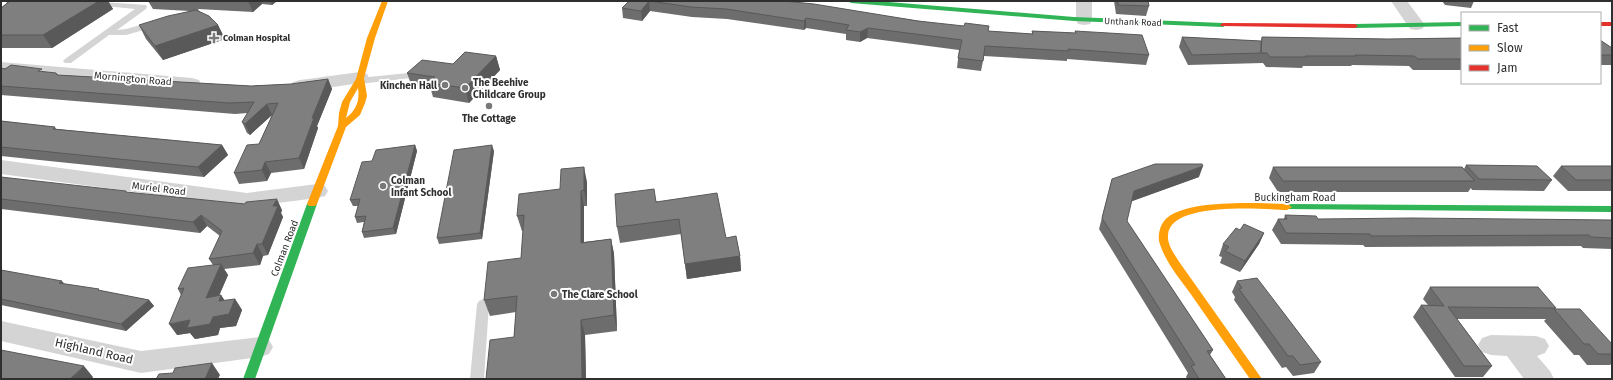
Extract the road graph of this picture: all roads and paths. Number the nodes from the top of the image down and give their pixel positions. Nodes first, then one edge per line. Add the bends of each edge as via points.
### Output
1 (92, 1) edge
2 (153, 1) edge
3 (385, 1) edge
4 (851, 1) edge
5 (1084, 1) edge
6 (1399, 1) edge
7 (872, 2) edge
8 (143, 7) junction
9 (1084, 20) junction
10 (165, 24) edge
11 (1461, 24) edge
12 (1601, 24) edge
13 (1612, 24) edge
14 (1416, 25) junction
15 (95, 30) dead end
16 (109, 32) junction
17 (68, 61) dead end
18 (1, 67) edge
19 (408, 76) edge
20 (360, 79) junction
21 (210, 85) edge
22 (280, 88) edge
23 (342, 126) junction
24 (1, 167) edge
25 (317, 191) junction
26 (1612, 209) edge
27 (483, 304) edge
28 (1, 331) edge
29 (1514, 346) dead end
30 (260, 347) junction
31 (249, 379) edge
32 (477, 379) edge
33 (1256, 379) edge
34 (1540, 379) edge

1 - 8 lane
2 - 8 lane
3 - 20 main road, Colman Road via 371,38
4 - 7 main road, Unthank Road
5 - 9 street
6 - 14 street
7 - 9 main road, Unthank Road
8 - 16 lane
9 - 14 main road, Unthank Road via 1214,25
10 - 16 lane via 152,24 126,32
11 - 14 main road, Unthank Road
12 - 13 main road
15 - 16 lane
16 - 17 lane
18 - 21 street, Mornington Road
19 - 20 lane
20 - 22 street
20 - 23 main road, Colman Road via 346,97 341,111
20 - 23 main road, Colman Road via 363,96 357,113
23 - 25 main road, Colman Road
24 - 25 street, Muriel Road via 247,200
25 - 30 main road, Colman Road
26 - 33 main road, Buckingham Road via 1225,207 1182,212 1169,221 1164,231 1165,244 1176,265
27 - 32 lane
28 - 30 street, Highland Road via 141,362
29 - 34 street
30 - 31 main road, Colman Road

